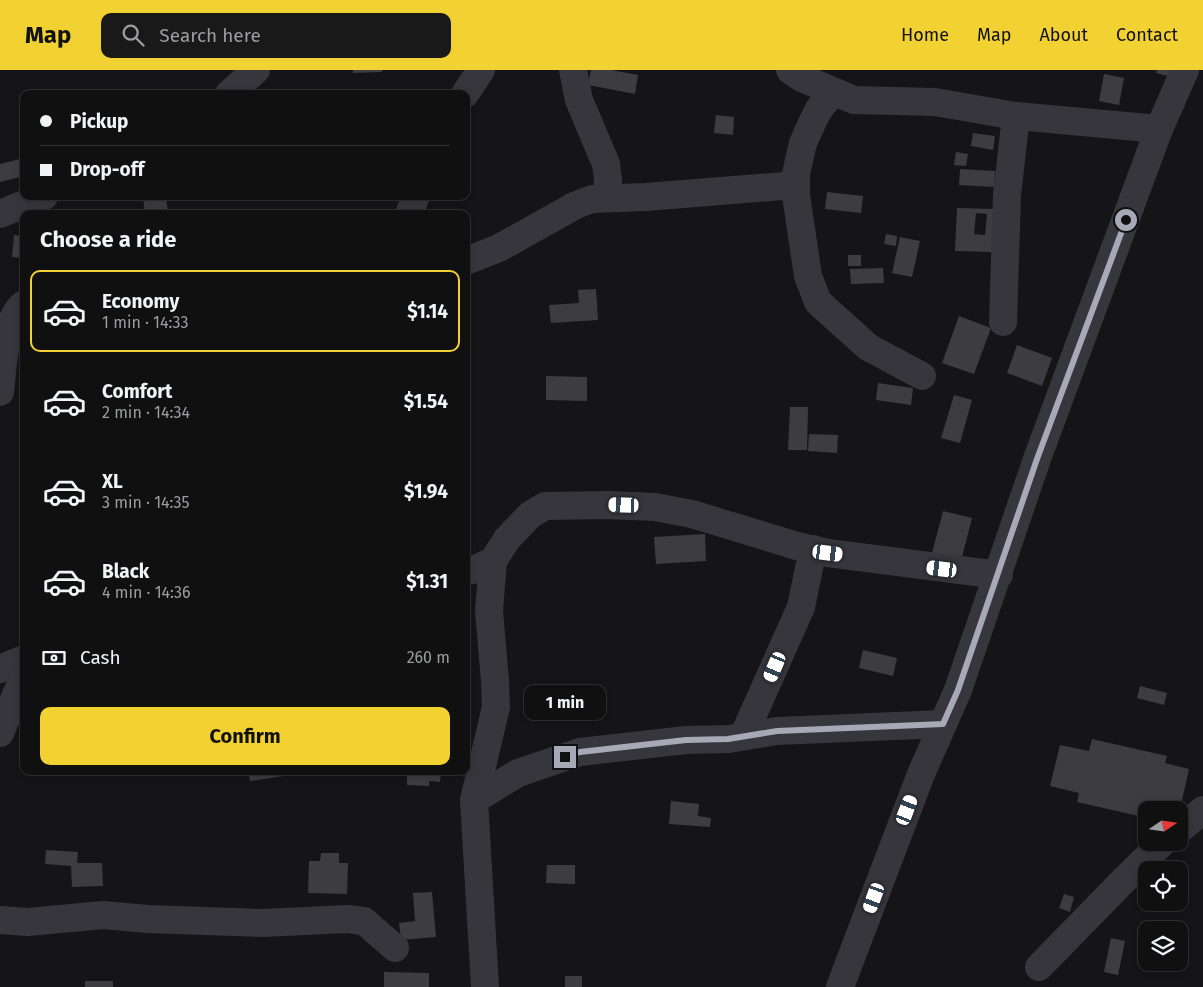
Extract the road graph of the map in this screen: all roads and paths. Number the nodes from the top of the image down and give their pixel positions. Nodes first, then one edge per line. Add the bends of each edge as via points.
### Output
1 (256, 70) edge
2 (482, 70) edge
3 (573, 70) edge
4 (790, 70) edge
5 (1185, 70) edge
6 (234, 90) edge
7 (468, 90) edge
8 (833, 92) junction
9 (1016, 116) junction
10 (1159, 129) junction
11 (796, 186) junction
12 (607, 197) junction
13 (34, 200) edge
14 (0, 214) edge
15 (470, 259) edge
16 (20, 307) edge
17 (1003, 322) dead end
18 (922, 376) dead end
19 (0, 392) edge
20 (812, 550) junction
21 (493, 561) junction
22 (470, 570) edge
23 (999, 575) junction
24 (20, 661) edge
25 (0, 669) edge
26 (20, 686) edge
27 (943, 724) junction
28 (747, 728) dead end
29 (0, 733) edge
30 (474, 800) junction
31 (1203, 810) edge
32 (1188, 822) edge
33 (1154, 851) edge
34 (0, 920) edge
35 (395, 948) dead end
36 (1039, 967) dead end
37 (485, 987) edge
38 (840, 987) edge

1 - 6 street
2 - 7 street
3 - 12 street via 579,100 606,164
4 - 8 street
5 - 10 street
8 - 9 street via 854,100 935,102
8 - 11 street via 819,108 803,143
9 - 10 street
9 - 17 street via 1007,194
10 - 23 street via 1037,459
11 - 12 street
11 - 18 street via 802,248 818,302 868,347
12 - 15 street via 576,205 498,248
13 - 14 street
16 - 19 street via 6,344
20 - 21 street via 655,506 567,505 545,506 530,515 507,539
20 - 23 street
20 - 28 street via 801,608
21 - 22 street
21 - 30 street via 489,612 496,707
23 - 27 street
24 - 25 street
26 - 29 street
27 - 30 street via 777,731 728,739 686,740 580,752 518,773
27 - 38 street
30 - 37 street
31 - 32 street
33 - 36 street
34 - 35 street via 28,922 103,915 264,923 347,919 364,921

